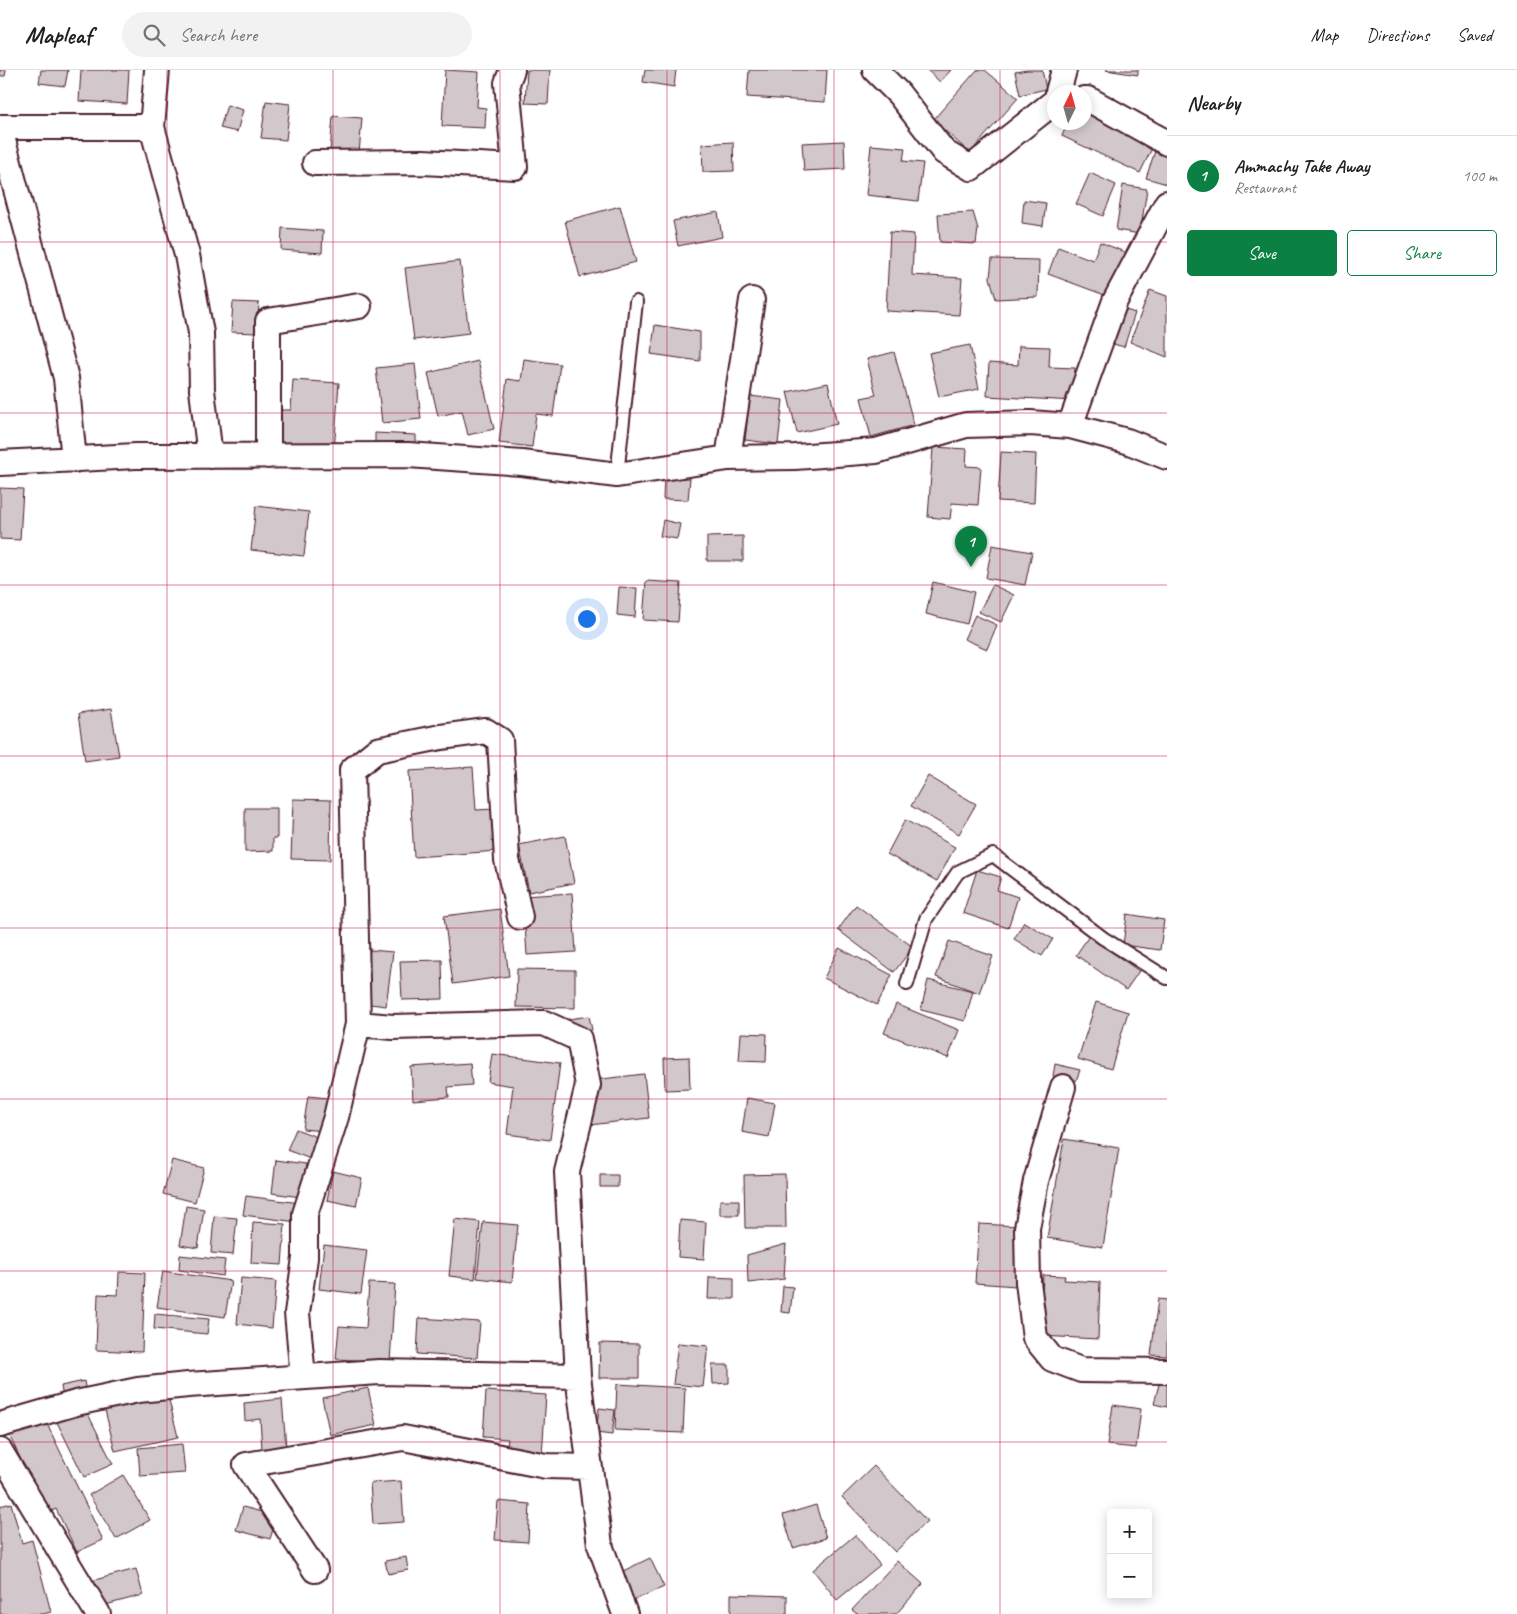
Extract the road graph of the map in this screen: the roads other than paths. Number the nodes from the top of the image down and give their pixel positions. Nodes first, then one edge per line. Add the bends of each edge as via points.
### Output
1 (157, 70) edge
2 (512, 70) edge
3 (875, 70) edge
4 (1064, 70) edge
5 (1060, 85) edge
6 (1092, 101) edge
7 (1047, 108) edge
8 (152, 127) junction
9 (0, 128) edge
10 (1167, 143) edge
11 (315, 163) dead end
12 (1167, 203) edge
13 (752, 300) dead end
14 (636, 302) dead end
15 (360, 306) dead end
16 (1070, 426) junction
17 (210, 456) junction
18 (268, 456) junction
19 (1167, 457) edge
20 (728, 458) junction
21 (74, 460) junction
22 (0, 462) edge
23 (617, 475) junction
24 (520, 918) dead end
25 (1167, 978) edge
26 (907, 984) dead end
27 (358, 1024) junction
28 (1063, 1087) dead end
29 (1167, 1370) edge
30 (578, 1376) junction
31 (303, 1377) junction
32 (0, 1425) edge
33 (0, 1452) edge
34 (589, 1467) junction
35 (315, 1570) dead end
36 (98, 1614) edge
37 (625, 1614) edge

1 - 8 street
2 - 11 street via 507,83 515,167 424,162
3 - 7 street via 899,94 944,152 971,168
4 - 5 street
6 - 10 street
8 - 9 street
8 - 17 street via 189,265 201,333 202,390
9 - 21 street via 66,378
12 - 16 street via 1115,301
13 - 20 street
14 - 23 lane
15 - 18 street via 268,321
16 - 19 street via 1126,441
16 - 20 street via 1030,422 966,425 876,451
17 - 18 street
17 - 21 street
18 - 23 street via 408,455 522,463
20 - 23 street
21 - 22 street
24 - 27 street via 507,860 500,740 486,731 377,750 352,770
25 - 26 lane via 1103,938 993,855 958,872 931,911
27 - 30 street via 393,1027 544,1023 579,1039 588,1085 567,1172
27 - 31 street via 336,1117 305,1214 305,1258 297,1313
28 - 29 street via 1036,1182 1027,1228 1028,1282 1035,1338 1052,1359 1081,1370
30 - 31 street via 379,1372
30 - 34 street
31 - 32 street via 138,1390 76,1403
33 - 36 street
34 - 35 street via 546,1466 403,1438 246,1465
34 - 37 street via 600,1545

